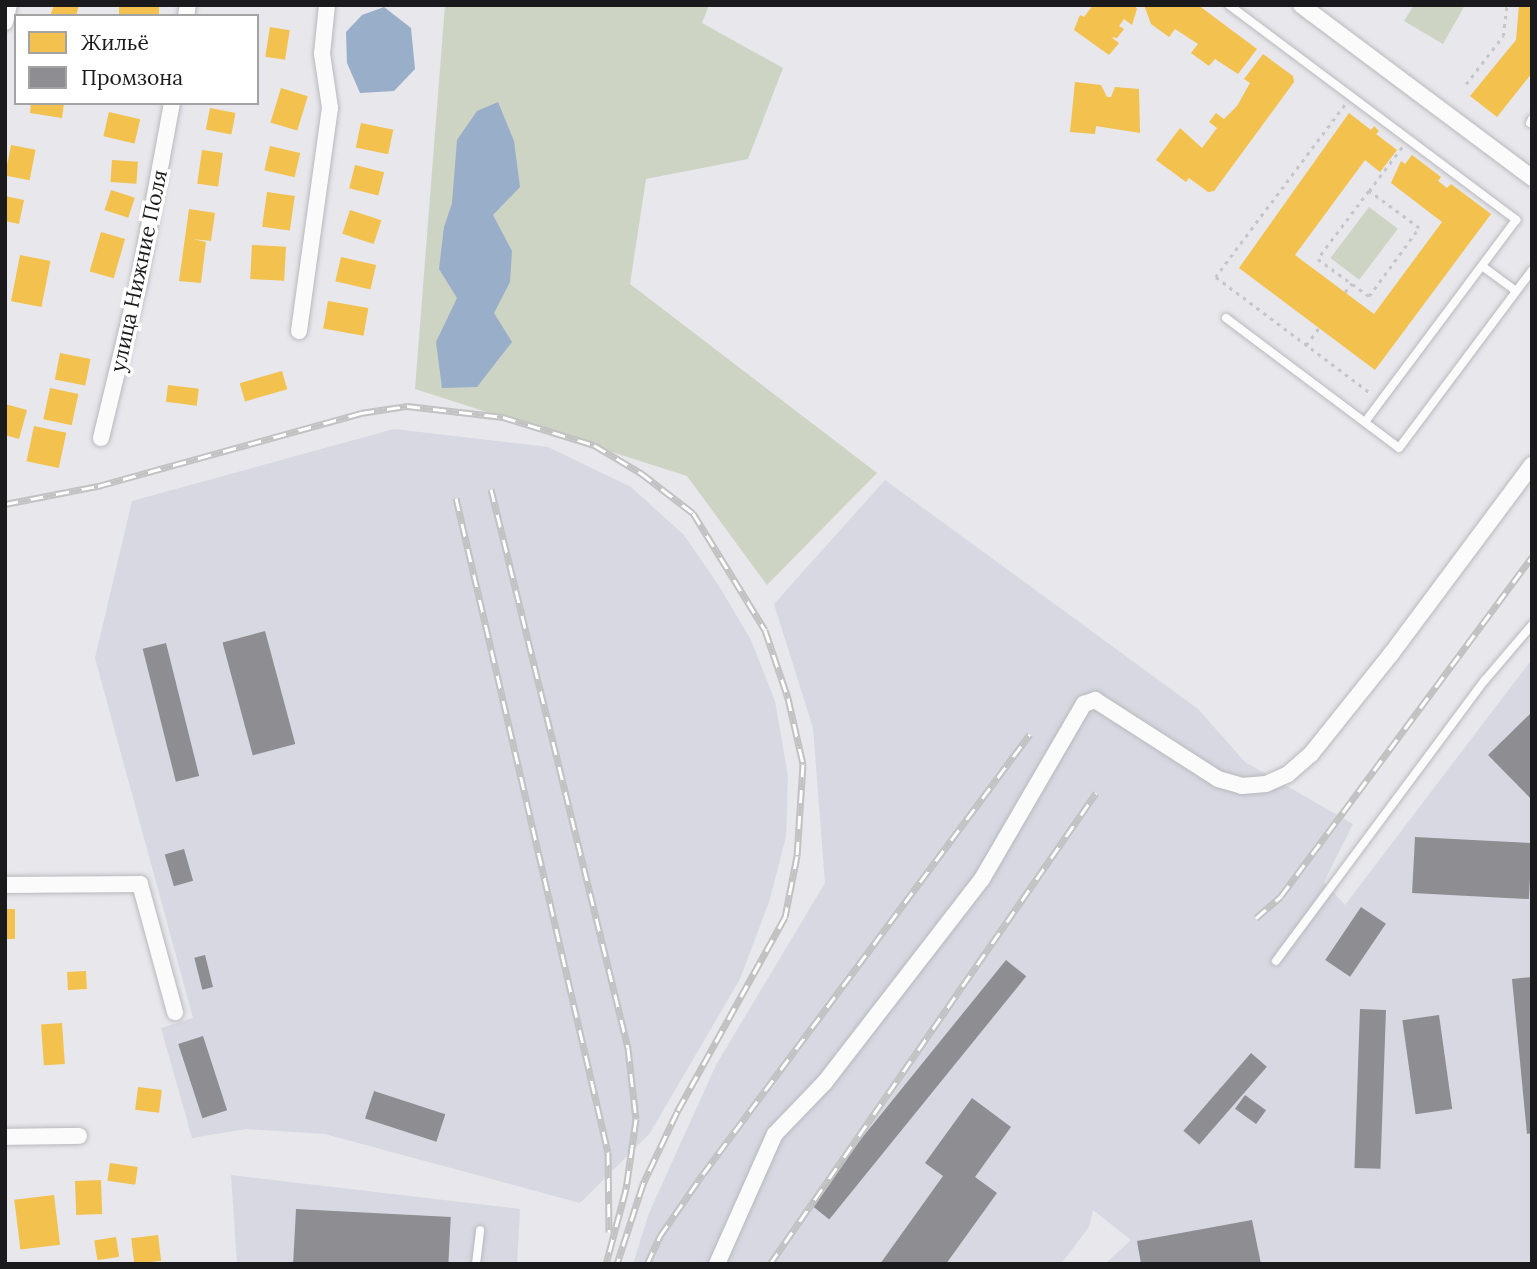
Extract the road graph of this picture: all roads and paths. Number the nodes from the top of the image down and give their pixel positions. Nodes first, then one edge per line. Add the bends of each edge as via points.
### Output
1 (9, 5) edge
2 (327, 5) edge
3 (1229, 5) edge
4 (1301, 5) edge
5 (1507, 5) edge
6 (5, 22) edge
7 (1466, 84) dead end
8 (1351, 96) junction
9 (172, 105) edge
10 (1408, 139) junction
11 (1532, 178) edge
12 (1369, 191) junction
13 (1482, 266) junction
14 (1532, 270) edge
15 (1352, 284) junction
16 (1345, 292) dead end
17 (1516, 292) junction
18 (1226, 318) dead end
19 (1319, 328) dead end
20 (299, 331) dead end
21 (1306, 345) junction
22 (1381, 401) junction
23 (1365, 422) junction
24 (102, 438) dead end
25 (1532, 465) edge
26 (1532, 625) edge
27 (5, 886) edge
28 (1276, 961) dead end
29 (175, 1012) dead end
30 (79, 1136) dead end
31 (5, 1137) edge
32 (480, 1230) dead end
33 (476, 1264) edge
34 (717, 1264) edge

1 - 6 street
2 - 20 street via 322,54 330,108
3 - 8 lane
4 - 11 street
5 - 7 path via 1503,36
8 - 10 lane
8 - 21 path via 1216,277
9 - 24 street, улица Нижние Поля via 139,281
10 - 12 path
10 - 13 lane via 1516,220
12 - 15 path via 1318,259
12 - 15 path via 1419,228 1369,296
13 - 17 lane
13 - 22 lane
14 - 17 lane
15 - 16 path
17 - 23 lane via 1399,448
18 - 23 lane
19 - 21 path
21 - 22 path
22 - 23 lane
25 - 34 street via 1391,654 1311,754 1288,774 1266,784 1242,786 1218,779 1095,700 1084,704 982,879 825,1082 775,1135
26 - 28 lane via 1485,680
27 - 29 street via 140,884
30 - 31 street
32 - 33 lane

